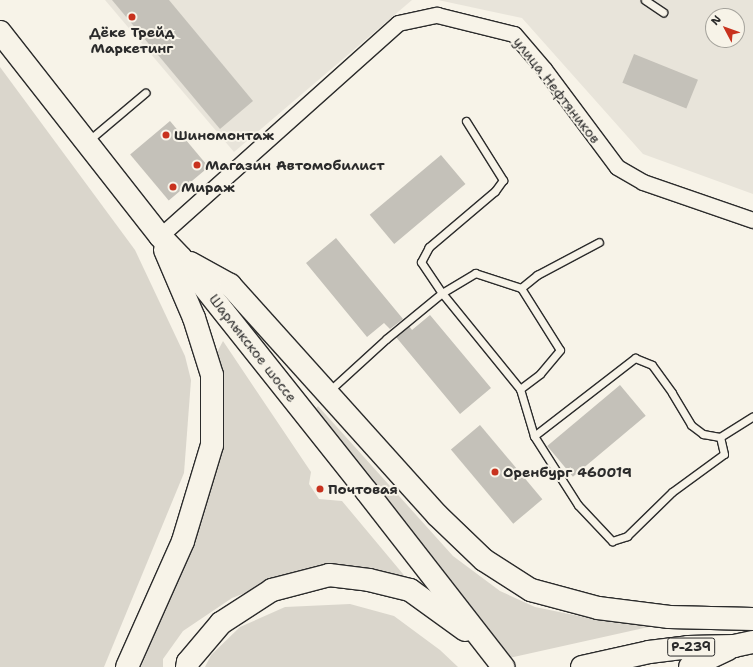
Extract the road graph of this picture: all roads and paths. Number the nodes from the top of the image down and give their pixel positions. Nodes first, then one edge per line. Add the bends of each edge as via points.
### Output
1 (646, 0) edge
2 (663, 12) dead end
3 (0, 32) edge
4 (145, 93) dead end
5 (466, 121) dead end
6 (86, 143) junction
7 (753, 220) edge
8 (160, 236) junction
9 (599, 242) dead end
10 (181, 258) junction
11 (521, 288) junction
12 (442, 293) junction
13 (520, 389) junction
14 (327, 394) junction
15 (753, 416) edge
16 (534, 436) junction
17 (720, 437) junction
18 (753, 619) edge
19 (744, 644) edge
20 (488, 648) junction
21 (126, 667) edge
22 (187, 667) edge
23 (503, 667) edge
24 (582, 667) edge
25 (690, 667) edge

1 - 2 lane
3 - 6 main road, Шарлыкское шоссе
4 - 6 lane
5 - 12 lane via 503,180 495,191 430,247 420,262
6 - 8 main road, Шарлыкское шоссе
7 - 8 street, улица Нефтяников via 643,182 617,167 544,69 514,34 437,15 398,23
8 - 10 main road, Шарлыкское шоссе
8 - 21 main road via 194,318 212,374 212,445 183,541
9 - 11 lane via 537,274
10 - 14 main road via 230,285
10 - 20 main road, Шарлыкское шоссе
11 - 12 lane via 475,273
11 - 13 lane via 560,350 540,374
12 - 13 lane
12 - 14 lane via 386,339
13 - 16 lane
14 - 18 main road via 460,538 484,560 531,590 598,608 669,617
15 - 17 lane
16 - 17 lane via 635,358 652,365 672,392 691,425 703,434
16 - 17 lane via 578,505 612,541 627,536 672,492 724,454
19 - 24 main road, Р-239 via 649,652
19 - 25 main road, Р-239
20 - 22 main road via 410,590 369,580 329,575 272,590 220,623 188,662
20 - 23 main road, Шарлыкское шоссе

